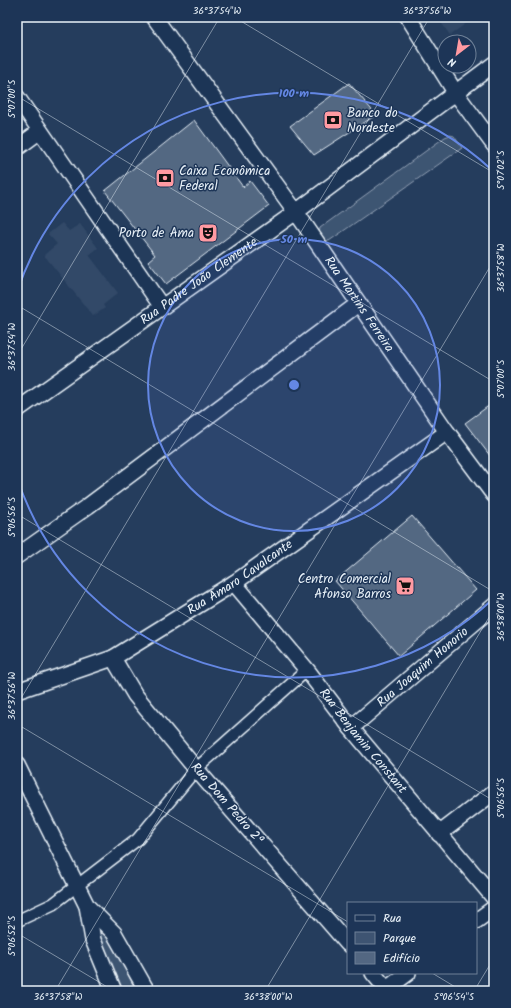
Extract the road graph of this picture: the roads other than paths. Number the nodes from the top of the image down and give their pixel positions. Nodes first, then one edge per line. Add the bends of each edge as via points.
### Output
1 (154, 17) edge
2 (408, 17) edge
3 (494, 64) edge
4 (455, 92) junction
5 (17, 97) edge
6 (40, 131) junction
7 (494, 145) edge
8 (17, 148) edge
9 (296, 212) junction
10 (358, 304) junction
11 (162, 307) junction
12 (17, 410) edge
13 (447, 432) junction
14 (494, 495) edge
15 (17, 556) edge
16 (234, 583) junction
17 (494, 606) edge
18 (113, 658) junction
19 (307, 670) junction
20 (17, 691) edge
21 (351, 728) junction
22 (17, 765) edge
23 (196, 769) junction
24 (494, 792) edge
25 (439, 834) junction
26 (78, 886) junction
27 (494, 898) edge
28 (87, 906) junction
29 (494, 908) edge
30 (477, 920) edge
31 (17, 921) edge
32 (347, 943) edge
33 (374, 974) edge
34 (407, 974) edge
35 (386, 990) edge
36 (114, 991) edge
37 (147, 991) edge

1 - 9 street, Rua Martins Ferreira
2 - 4 street
3 - 4 street, Rua Padre João Clemente
4 - 7 street
4 - 9 street, Rua Padre João Clemente
5 - 6 street
6 - 8 street
6 - 11 street
9 - 10 street, Rua Martins Ferreira
9 - 11 street, Rua Padre João Clemente
10 - 13 street, Rua Martins Ferreira
10 - 15 street
11 - 12 street, Rua Padre João Clemente
13 - 14 street, Rua Martins Ferreira
13 - 16 street, Rua Amaro Cavalcante
16 - 18 street, Rua Amaro Cavalcante
16 - 19 street, Rua Benjamin Constant
17 - 21 street, Rua Joaquim Honorio
18 - 20 street, Rua Amaro Cavalcante
18 - 23 street, Rua Dom Pedro 2ª via 135,695
19 - 21 street, Rua Benjamin Constant
19 - 23 street
21 - 25 street, Rua Benjamin Constant
22 - 26 street
23 - 26 street via 138,839
23 - 32 street, Rua Dom Pedro 2ª
24 - 25 street
25 - 27 street, Rua Benjamin Constant
26 - 28 street
26 - 31 street via 53,904
28 - 36 street via 93,940
28 - 37 street via 114,932
29 - 30 street
33 - 35 street
34 - 35 street

